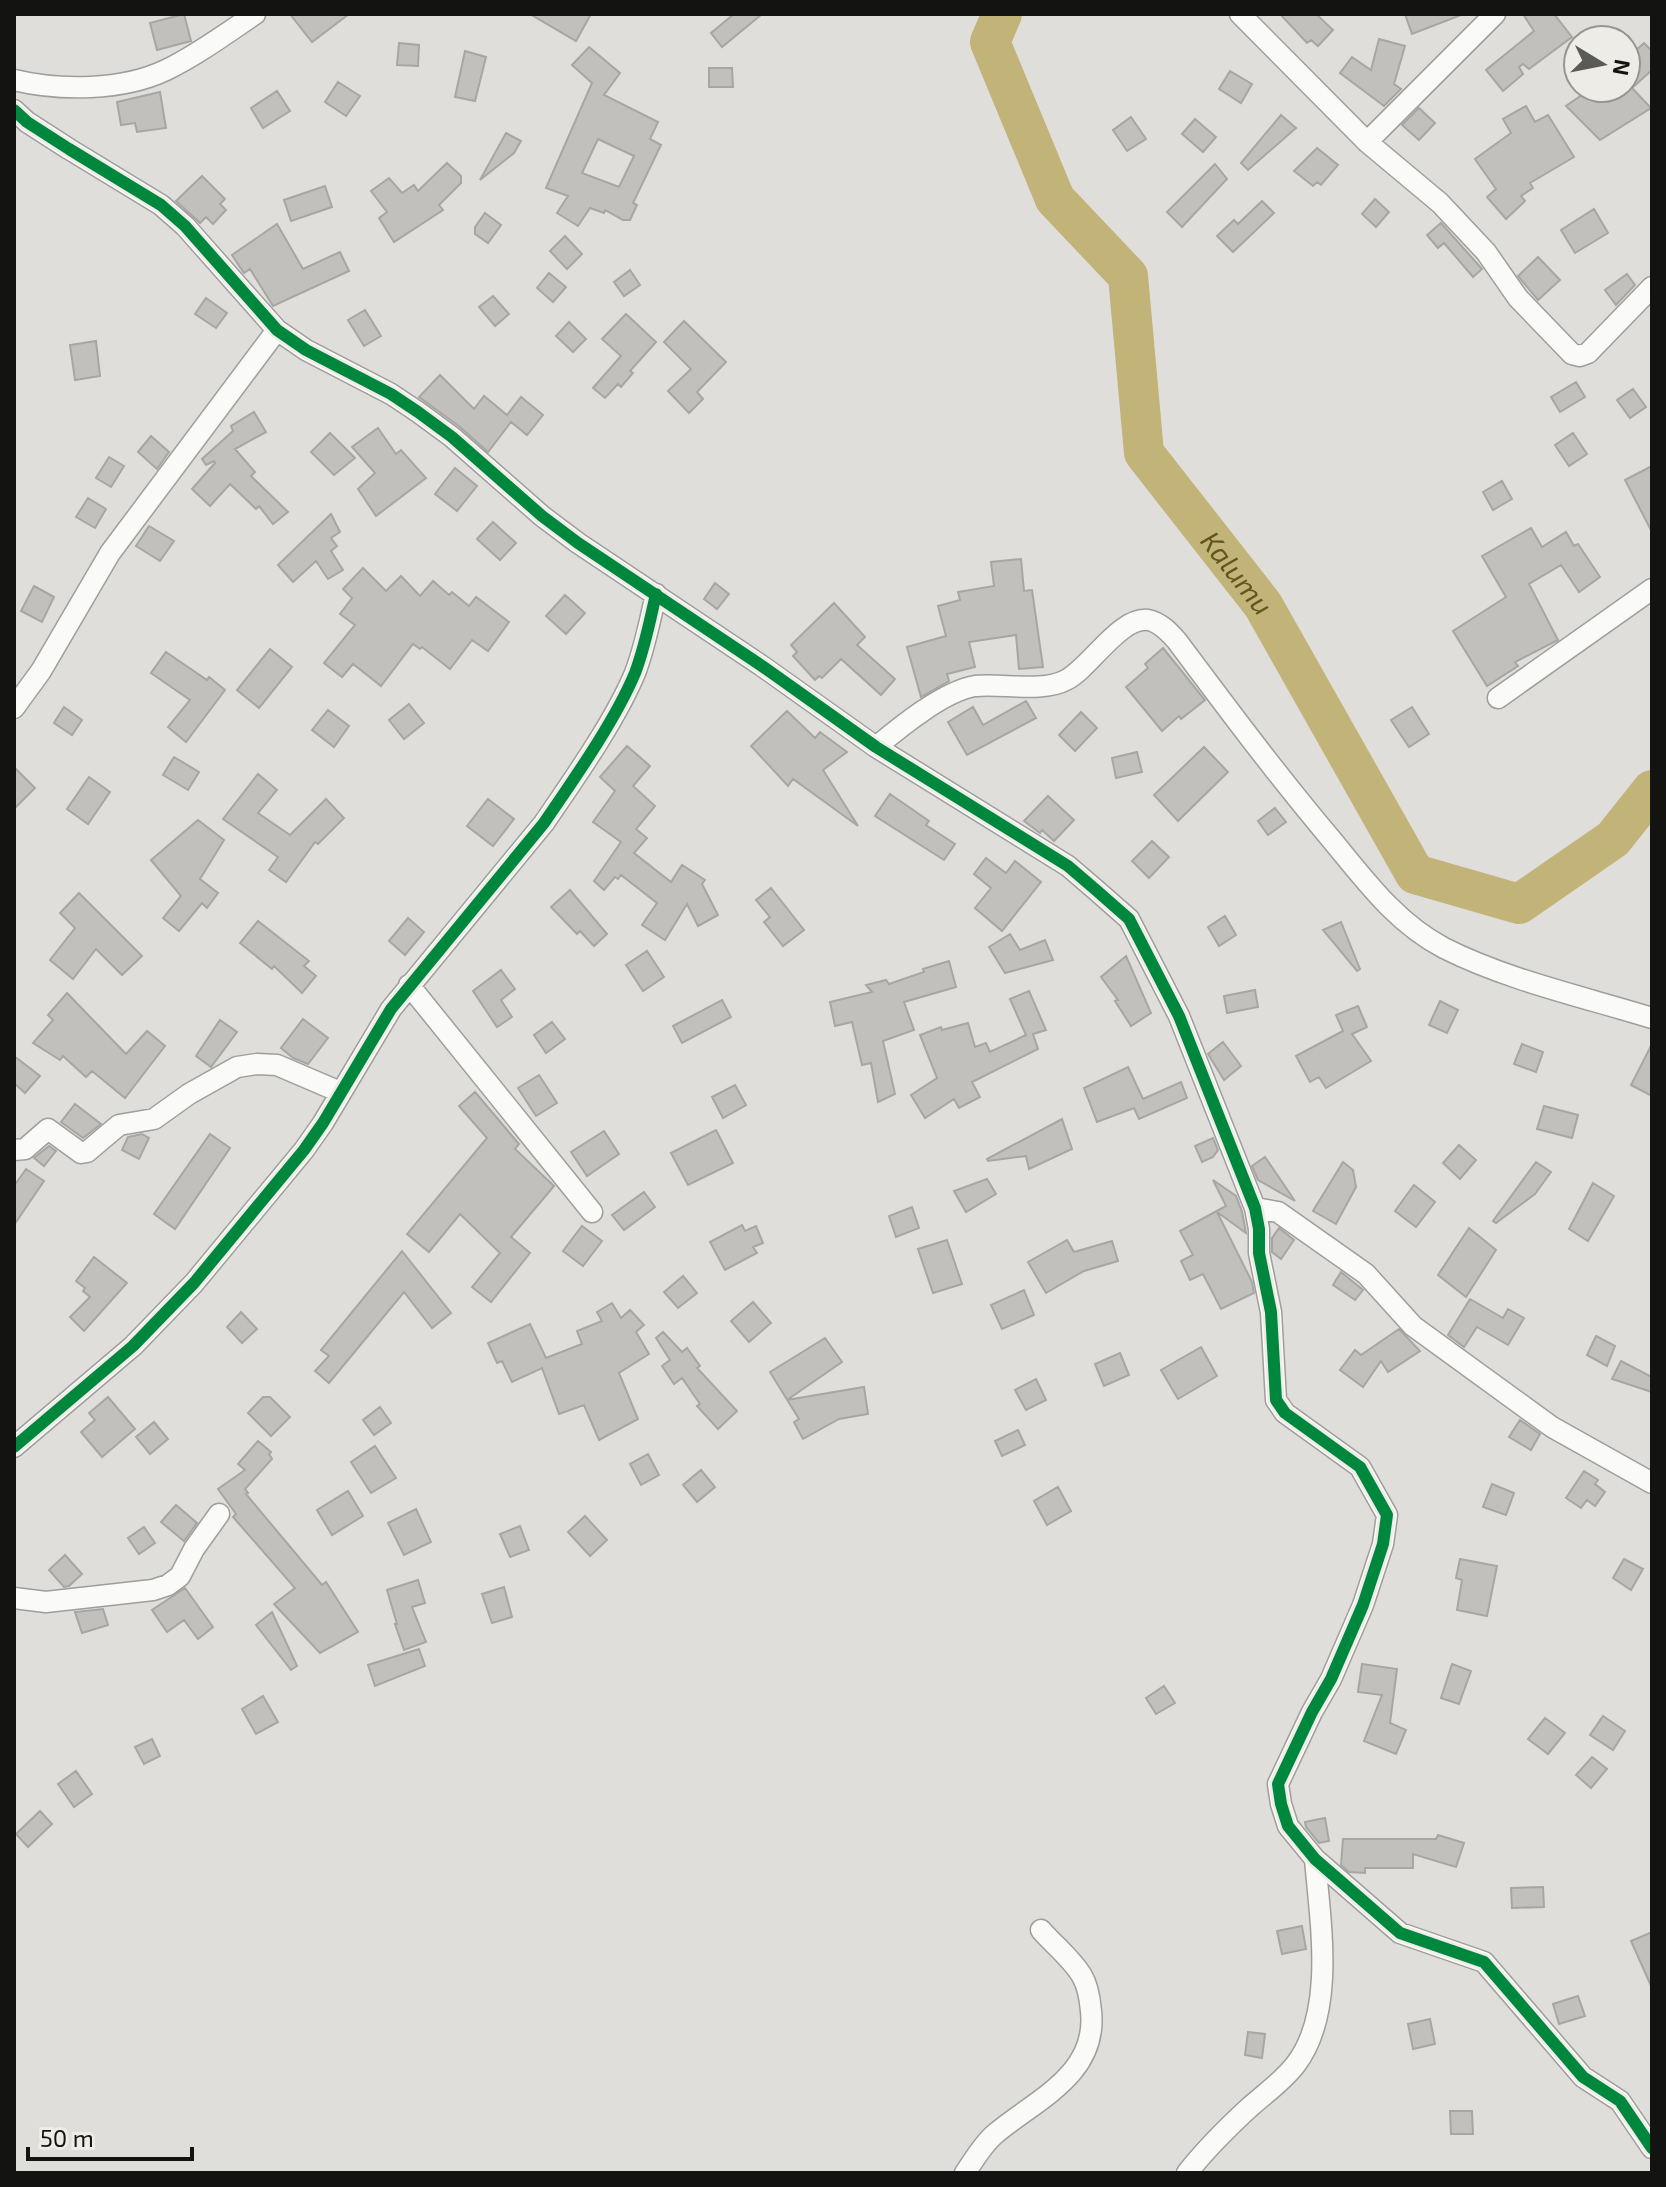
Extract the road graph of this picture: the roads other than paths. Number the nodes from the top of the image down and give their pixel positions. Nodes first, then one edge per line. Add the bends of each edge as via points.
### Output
1 (255, 14) edge
2 (1240, 14) edge
3 (1495, 14) edge
4 (14, 80) edge
5 (14, 110) edge
6 (1367, 142) junction
7 (1652, 287) edge
8 (277, 330) junction
9 (1652, 589) edge
10 (656, 594) junction
11 (1498, 698) dead end
12 (14, 708) edge
13 (876, 747) junction
14 (409, 985) junction
15 (1652, 1018) edge
16 (340, 1092) junction
17 (14, 1150) edge
18 (1255, 1208) junction
19 (592, 1212) dead end
20 (14, 1447) edge
21 (1652, 1483) edge
22 (219, 1514) dead end
23 (14, 1598) edge
24 (1315, 1859) junction
25 (1041, 1930) dead end
26 (1652, 2148) edge
27 (965, 2173) edge
28 (1187, 2173) edge

1 - 4 street via 165,71 141,79 68,87
2 - 6 street
3 - 6 street
5 - 8 street via 161,205
6 - 7 street via 1460,223 1518,298 1572,354 1588,353
8 - 10 street via 418,412 542,516
8 - 12 street via 110,553
9 - 11 street
10 - 13 street
10 - 14 street via 627,692 564,794
13 - 15 street via 908,720 964,690 1067,680 1128,624 1148,620 1177,641 1282,781 1389,909 1411,927 1481,964
13 - 18 street via 1068,866 1129,919 1179,1016
14 - 16 street
14 - 19 street
16 - 17 street via 277,1065 237,1067 154,1119 119,1125 87,1152 48,1129 25,1149
16 - 20 street via 304,1150 194,1283 133,1346
18 - 21 street via 1278,1212 1366,1274 1413,1326 1552,1427
18 - 24 street via 1270,1296 1276,1400 1285,1413 1360,1467 1387,1515 1363,1605 1278,1784 1288,1826
22 - 23 street via 180,1576 168,1585 46,1602
24 - 26 street via 1400,1933 1484,1962 1583,2077 1620,2101
24 - 28 street via 1324,1978 1306,2047 1296,2064
25 - 27 street via 1083,1977 1092,2020 1088,2042 1078,2068 1065,2082 992,2137

